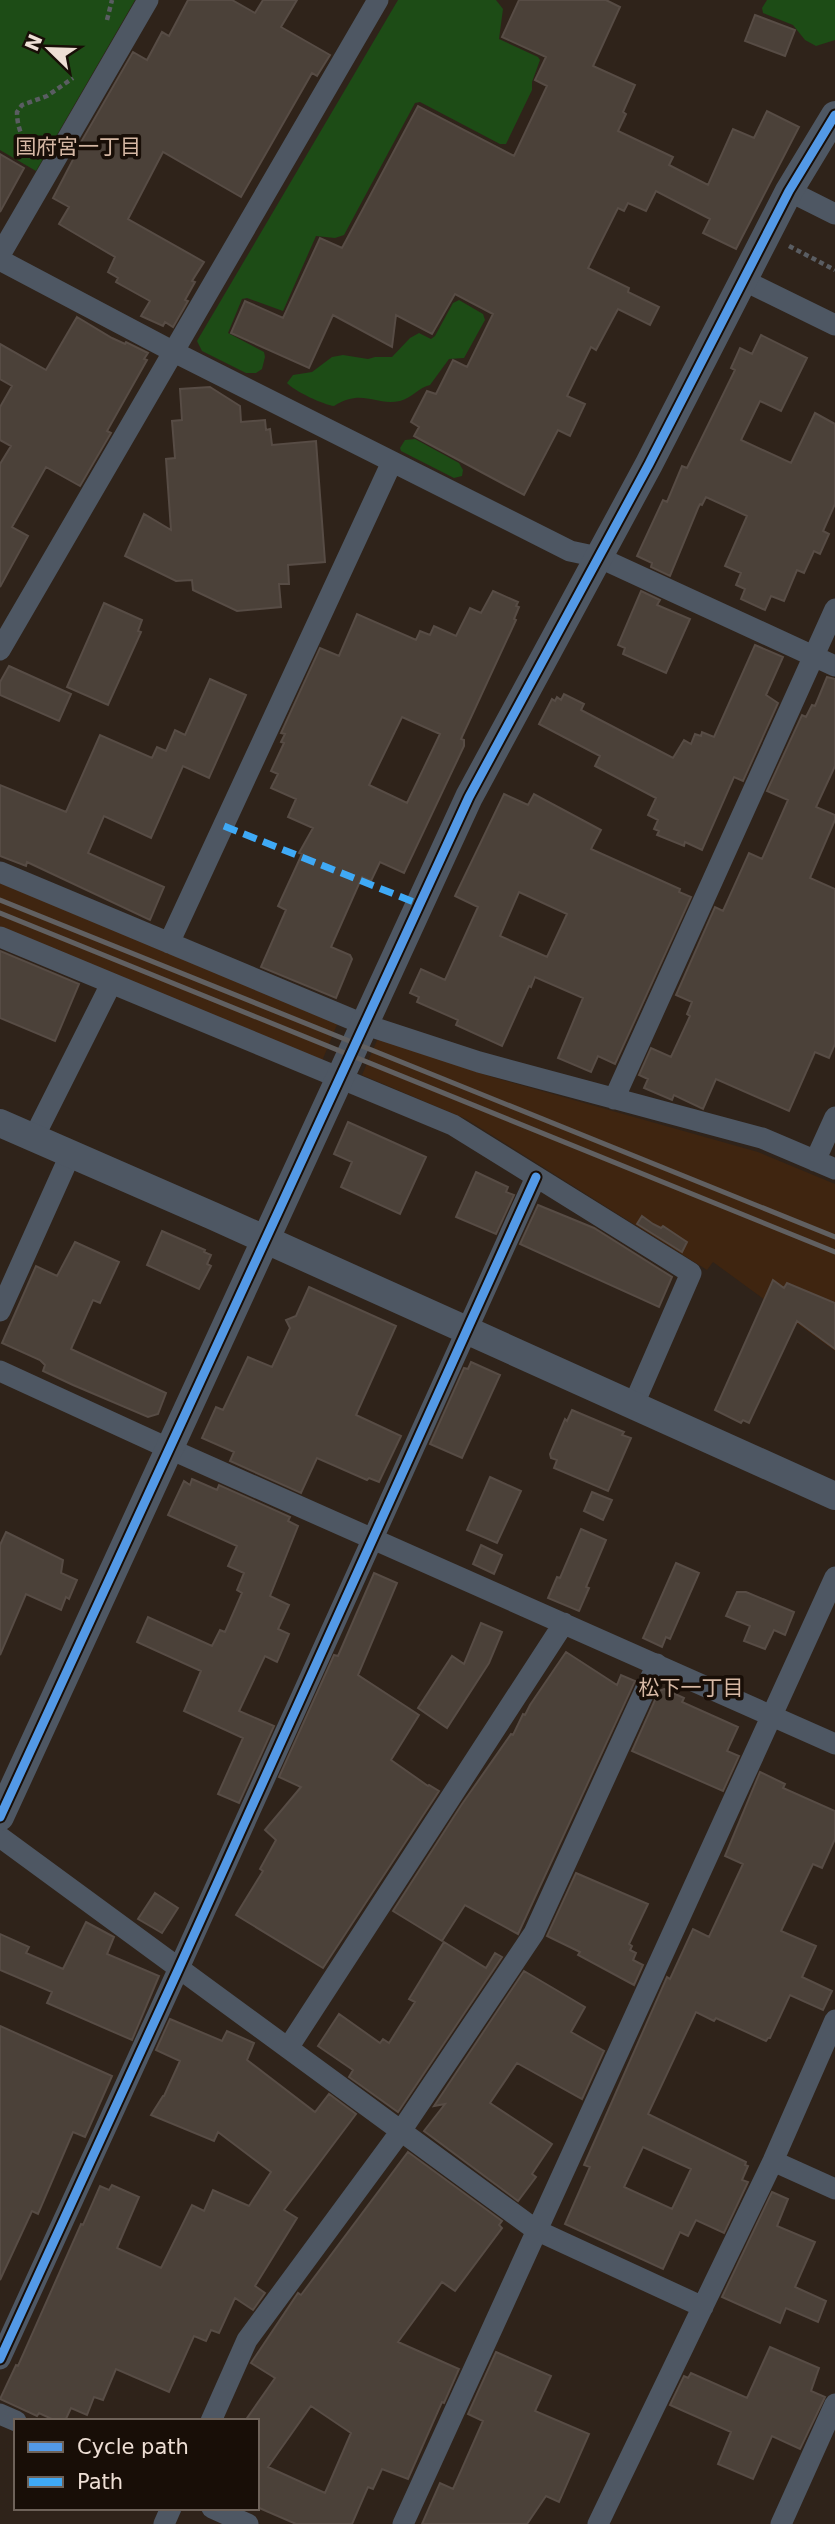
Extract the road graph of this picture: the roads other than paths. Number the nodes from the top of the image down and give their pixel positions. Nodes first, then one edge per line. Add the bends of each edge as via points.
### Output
1 (148, 0) edge
2 (378, 0) edge
3 (835, 115) edge
4 (789, 191) junction
5 (835, 215) edge
6 (0, 258) edge
7 (743, 280) junction
8 (835, 325) edge
9 (174, 352) junction
10 (392, 461) junction
11 (598, 557) junction
12 (835, 608) edge
13 (0, 650) edge
14 (812, 656) junction
15 (835, 666) edge
16 (0, 872) edge
17 (0, 937) edge
18 (169, 943) junction
19 (111, 984) junction
20 (363, 1024) junction
21 (340, 1079) junction
22 (614, 1098) junction
23 (835, 1117) edge
24 (1, 1126) edge
25 (34, 1137) junction
26 (71, 1153) junction
27 (825, 1165) edge
28 (536, 1177) junction
29 (267, 1240) junction
30 (0, 1311) edge
31 (465, 1331) junction
32 (0, 1371) edge
33 (633, 1406) junction
34 (170, 1449) junction
35 (835, 1496) edge
36 (373, 1538) junction
37 (835, 1577) edge
38 (564, 1623) junction
39 (657, 1664) junction
40 (772, 1716) junction
41 (835, 1744) edge
42 (0, 1820) edge
43 (179, 1968) junction
44 (835, 2020) edge
45 (288, 2048) junction
46 (401, 2131) junction
47 (773, 2161) junction
48 (835, 2189) edge
49 (536, 2230) junction
50 (703, 2307) junction
51 (0, 2359) edge
52 (835, 2404) edge
53 (212, 2419) edge
54 (216, 2510) edge
55 (248, 2524) edge
56 (403, 2524) edge
57 (598, 2524) edge
58 (781, 2524) edge

1 - 6 street
2 - 9 street
3 - 4 street
4 - 5 street
4 - 7 street
6 - 9 street
7 - 8 street
7 - 11 street
9 - 10 street
9 - 13 street
10 - 11 street via 570,551
10 - 18 street
11 - 14 street
11 - 20 street via 469,797
12 - 14 street
14 - 15 street
14 - 22 street
16 - 18 street
17 - 19 street
18 - 20 street
19 - 21 street
19 - 25 street
20 - 21 street
20 - 22 street via 479,1062
21 - 28 street via 453,1125
21 - 29 street
22 - 27 street via 762,1138
23 - 27 street
24 - 25 street
25 - 26 street
26 - 29 street
26 - 30 street
28 - 31 street
28 - 33 street via 691,1273
29 - 31 street
29 - 34 street
31 - 33 street
31 - 36 street
32 - 34 street
33 - 35 street
34 - 36 street
34 - 42 street
36 - 38 street
36 - 43 street
37 - 40 street
38 - 39 street
38 - 45 street
39 - 40 street
39 - 46 street via 534,1933
40 - 41 street
40 - 49 street
42 - 43 street
43 - 45 street
43 - 51 street
44 - 47 street
45 - 46 street
46 - 49 street
46 - 53 street via 247,2340
47 - 48 street
47 - 50 street
49 - 50 street
49 - 56 street
50 - 57 street
52 - 58 street
54 - 55 street

